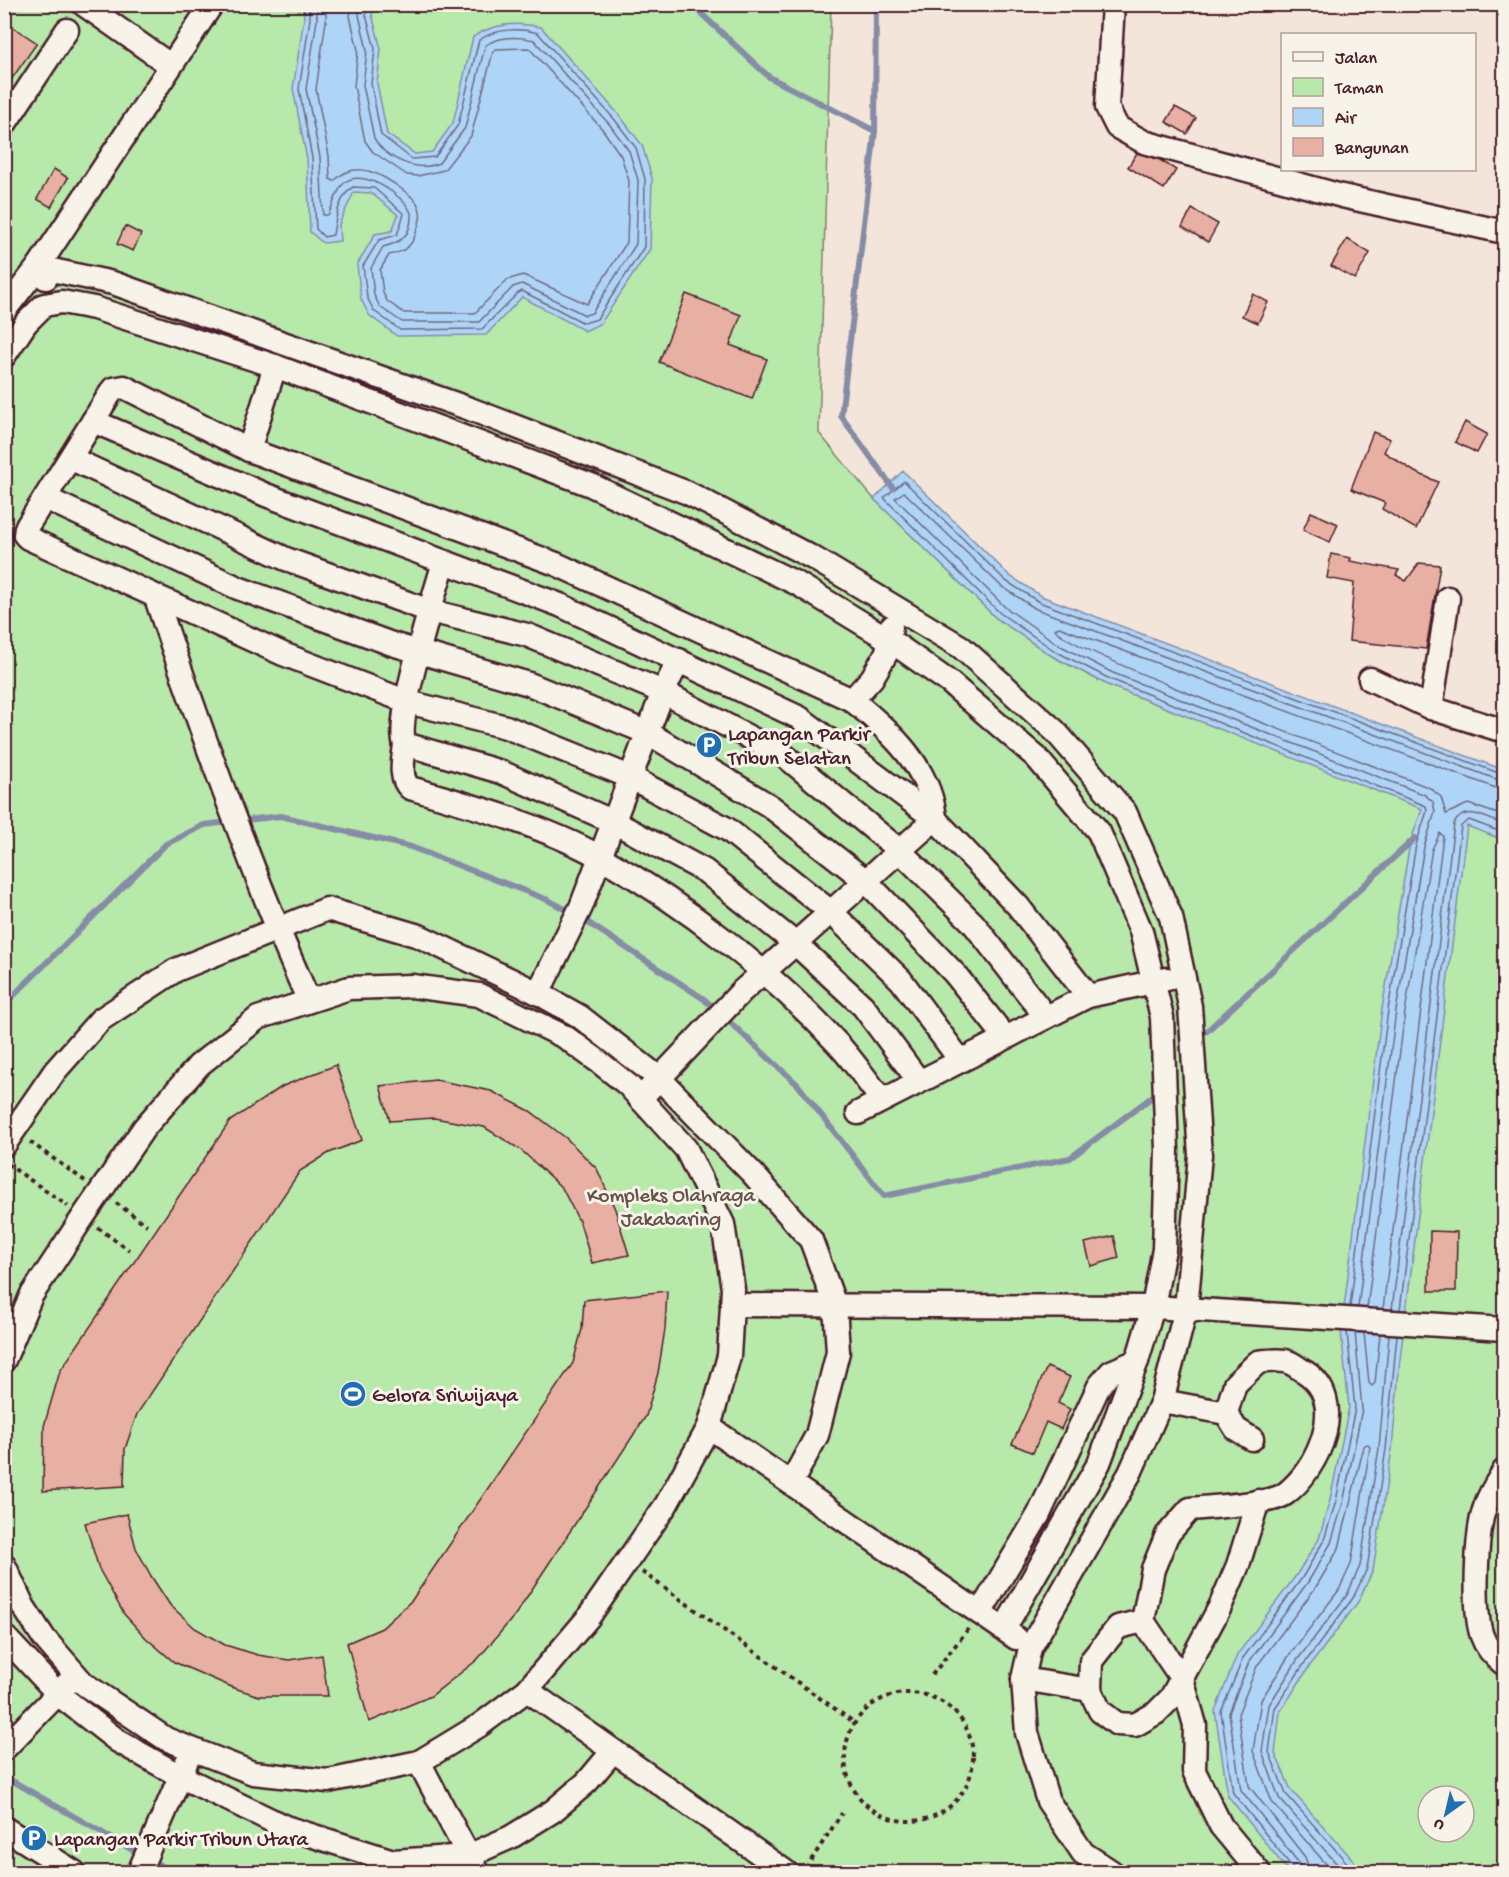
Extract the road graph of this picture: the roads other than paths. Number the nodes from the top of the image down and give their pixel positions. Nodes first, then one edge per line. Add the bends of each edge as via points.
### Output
1 (83, 4) edge
2 (212, 4) edge
3 (1113, 4) edge
4 (67, 30) dead end
5 (170, 65) junction
6 (4, 125) edge
7 (1504, 232) edge
8 (38, 267) junction
9 (20, 289) junction
10 (51, 305) junction
11 (4, 311) edge
12 (4, 356) edge
13 (275, 366) junction
14 (93, 421) junction
15 (249, 450) junction
16 (72, 459) junction
17 (45, 498) junction
18 (444, 562) junction
19 (156, 598) junction
20 (1448, 598) dead end
21 (897, 609) junction
22 (430, 611) junction
23 (888, 639) junction
24 (419, 652) junction
25 (679, 660) junction
26 (1370, 679) dead end
27 (663, 692) junction
28 (852, 700) junction
29 (408, 702) junction
30 (1431, 708) junction
31 (1504, 731) edge
32 (648, 734) junction
33 (405, 744) junction
34 (630, 777) junction
35 (935, 819) junction
36 (614, 822) junction
37 (900, 851) junction
38 (600, 857) junction
39 (866, 881) junction
40 (831, 912) junction
41 (277, 928) junction
42 (796, 944) junction
43 (763, 973) junction
44 (1184, 977) junction
45 (1153, 981) junction
46 (538, 993) junction
47 (1088, 996) junction
48 (308, 999) junction
49 (579, 1016) junction
50 (1046, 1017) junction
51 (565, 1037) junction
52 (1005, 1037) junction
53 (960, 1060) junction
54 (659, 1078) junction
55 (918, 1080) junction
56 (639, 1099) junction
57 (882, 1100) junction
58 (858, 1113) dead end
59 (9, 1138) edge
60 (732, 1305) junction
61 (835, 1305) junction
62 (1153, 1307) junction
63 (1186, 1309) junction
64 (1504, 1329) edge
65 (4, 1360) edge
66 (1137, 1361) junction
67 (1162, 1401) junction
68 (1226, 1413) junction
69 (709, 1427) junction
70 (1252, 1440) dead end
71 (1504, 1471) edge
72 (791, 1483) junction
73 (1258, 1501) junction
74 (4, 1565) edge
75 (980, 1613) junction
76 (1143, 1621) junction
77 (1004, 1629) junction
78 (4, 1636) edge
79 (1030, 1648) junction
80 (1504, 1664) edge
81 (76, 1674) junction
82 (1023, 1679) junction
83 (1182, 1679) junction
84 (527, 1690) junction
85 (1090, 1690) junction
86 (57, 1694) junction
87 (11, 1743) edge
88 (191, 1751) junction
89 (613, 1751) junction
90 (419, 1762) junction
91 (180, 1776) junction
92 (4, 1828) edge
93 (473, 1864) edge
94 (140, 1869) edge
95 (74, 1872) edge
96 (786, 1872) edge
97 (1112, 1872) edge
98 (1259, 1872) edge

1 - 5 street
2 - 5 street
3 - 7 street via 1107,107 1117,127 1144,142 1342,196
4 - 6 street
5 - 8 street
8 - 9 street
8 - 10 street
8 - 21 street via 124,286 470,409 688,493 815,559
9 - 10 street
9 - 11 street
10 - 12 street via 27,323
10 - 13 street via 94,308
13 - 15 street
13 - 23 street via 591,485 798,584
14 - 15 street via 113,389 124,387
14 - 16 street
14 - 18 street via 266,495
15 - 28 street via 556,564
16 - 17 street
16 - 22 street via 286,559
17 - 19 street via 26,528 28,538
17 - 24 street via 238,588
18 - 22 street
18 - 25 street via 560,605
19 - 29 street via 283,654
19 - 41 street via 228,805
20 - 30 street
21 - 23 street
21 - 44 street via 961,647 1055,731 1125,812 1171,917
22 - 24 street
22 - 27 street via 527,635
23 - 28 street via 887,652 872,678
23 - 45 street via 949,682 1036,757 1099,832 1141,931
24 - 29 street
24 - 32 street via 529,684
25 - 27 street
25 - 35 street via 800,717
26 - 30 street
27 - 32 street
27 - 37 street via 785,756
28 - 35 street via 882,725 915,763 933,799
29 - 33 street via 402,729
29 - 34 street via 506,727
30 - 31 street
32 - 34 street
32 - 39 street via 770,806
33 - 36 street via 501,772
33 - 38 street via 403,773 410,788 500,814
34 - 36 street
34 - 40 street via 727,829
35 - 37 street
35 - 47 street via 1018,906
36 - 38 street
36 - 42 street via 705,871
37 - 39 street
37 - 50 street via 973,924
38 - 43 street via 683,909
38 - 46 street via 581,907
39 - 40 street
39 - 52 street via 955,974
40 - 42 street
40 - 53 street via 901,980
41 - 46 street via 327,909 419,936
41 - 48 street
41 - 59 street via 176,970 100,1020 55,1071
42 - 43 street
42 - 55 street via 863,1006
43 - 54 street
43 - 57 street via 837,1043
44 - 45 street
44 - 63 street via 1190,1005 1200,1155
45 - 47 street
45 - 62 street via 1161,1017 1167,1150 1164,1249
46 - 49 street
47 - 50 street
48 - 51 street via 349,988 412,986 479,995
48 - 65 street via 258,1018 199,1065 144,1128 32,1296
49 - 51 street
49 - 54 street
50 - 52 street
51 - 56 street via 628,1085
52 - 53 street
53 - 55 street
54 - 56 street
54 - 61 street via 811,1240
55 - 57 street
56 - 60 street via 686,1149 723,1224
57 - 58 street
60 - 61 street
60 - 69 street via 729,1356
61 - 62 street
61 - 72 street via 838,1352 817,1435
62 - 63 street
62 - 66 street
63 - 64 street
63 - 67 street
66 - 75 street via 1111,1372 1099,1386 1039,1514
66 - 77 street via 1099,1463
67 - 68 street
67 - 79 street via 1130,1473
68 - 70 street via 1236,1429
68 - 73 street via 1235,1384 1258,1362 1287,1361 1312,1377 1325,1397 1326,1429 1311,1465 1284,1495
69 - 72 street
69 - 84 street via 666,1505 588,1618
71 - 80 street via 1483,1510 1477,1596 1482,1638
72 - 75 street
73 - 76 street via 1190,1509 1167,1534 1153,1569
73 - 83 street via 1238,1565
74 - 81 street via 23,1606 44,1638
75 - 77 street
76 - 83 street
76 - 85 street via 1118,1627 1104,1644 1091,1661
77 - 79 street
78 - 86 street
79 - 82 street
81 - 86 street
81 - 88 street via 84,1684 148,1727
82 - 85 street
82 - 97 street via 1027,1733 1048,1801 1083,1853
83 - 85 street via 1156,1713 1135,1725 1117,1724 1100,1711
83 - 98 street via 1195,1725 1194,1772 1221,1826
84 - 89 street
84 - 90 street via 480,1725
86 - 87 street
86 - 91 street via 118,1741
88 - 90 street via 253,1773 328,1781
88 - 91 street
89 - 93 street via 587,1782 553,1811
89 - 96 street
90 - 93 street
91 - 93 street via 285,1827 393,1861
91 - 94 street
92 - 95 street

